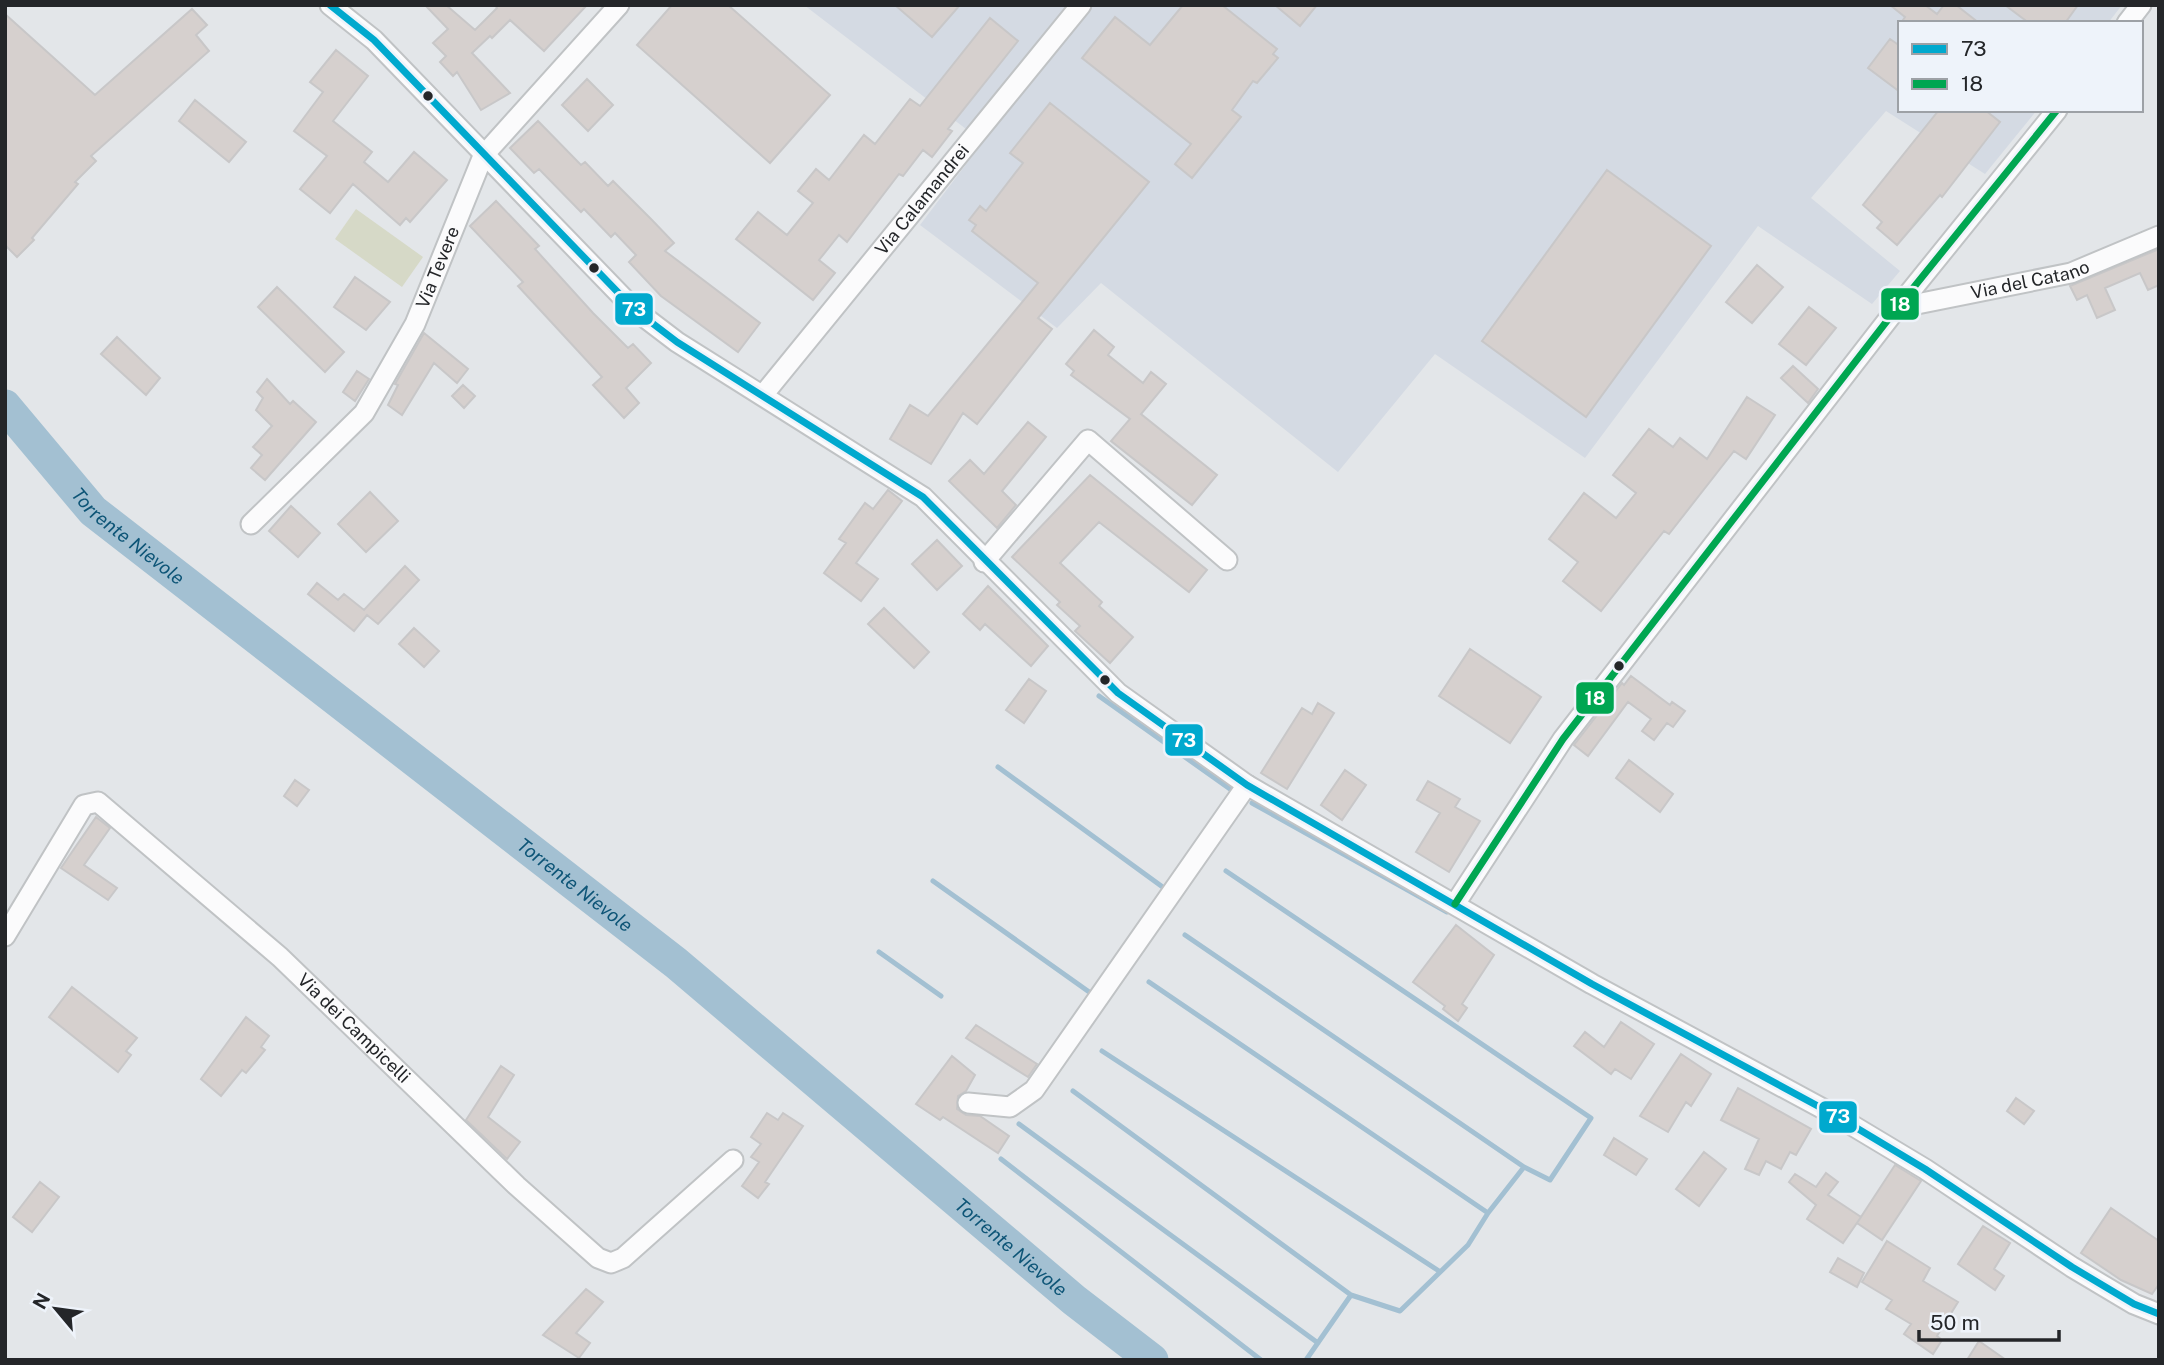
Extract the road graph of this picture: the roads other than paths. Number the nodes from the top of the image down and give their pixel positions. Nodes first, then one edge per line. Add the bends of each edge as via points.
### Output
1 (330, 5) edge
2 (619, 5) edge
3 (1081, 5) edge
4 (2141, 5) edge
5 (2129, 21) edge
6 (2055, 112) edge
7 (483, 156) junction
8 (2159, 236) edge
9 (1897, 308) junction
10 (763, 395) junction
11 (251, 524) dead end
12 (1227, 560) dead end
13 (984, 562) junction
14 (1247, 785) junction
15 (1455, 904) junction
16 (5, 936) edge
17 (968, 1103) dead end
18 (733, 1160) dead end
19 (2159, 1314) edge

1 - 7 street via 374,40
2 - 7 street, Via Tevere
3 - 10 street, Via Calamandrei
4 - 5 street
6 - 9 street
7 - 10 street via 635,310
7 - 11 street, Via Tevere via 415,324 364,413
8 - 9 street, Via del Catano via 2071,273
9 - 15 street via 1563,739
10 - 13 street via 923,497
12 - 13 street via 1088,440
13 - 14 street via 1118,693
14 - 15 street
14 - 17 street via 1034,1090 1010,1107
15 - 19 street via 1840,1118 2072,1267
16 - 18 street, Via dei Campicelli via 84,805 97,802 280,957 598,1258 611,1262 623,1258

